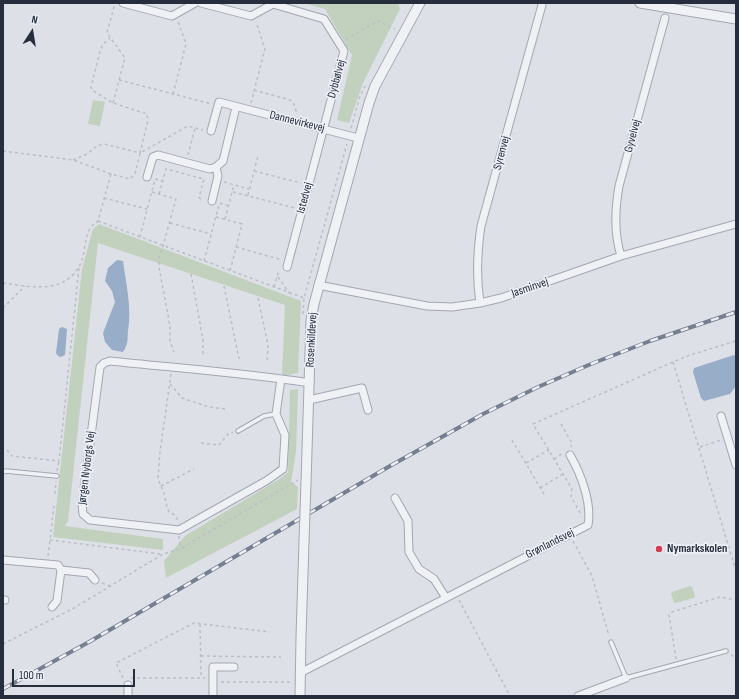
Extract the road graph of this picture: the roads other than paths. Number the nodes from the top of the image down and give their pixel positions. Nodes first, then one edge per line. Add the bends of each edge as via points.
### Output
1 (122, 3) edge
2 (195, 3) edge
3 (201, 3) edge
4 (420, 3) edge
5 (640, 3) edge
6 (542, 5) dead end
7 (664, 18) dead end
8 (736, 19) edge
9 (236, 107) junction
10 (323, 129) junction
11 (211, 131) dead end
12 (358, 138) junction
13 (216, 167) junction
14 (147, 176) dead end
15 (212, 201) road end
16 (736, 224) edge
17 (621, 256) junction
18 (288, 264) road end
19 (318, 285) junction
20 (480, 303) junction
21 (281, 380) junction
22 (310, 383) junction
23 (309, 400) junction
24 (368, 410) dead end
25 (276, 414) junction
26 (721, 416) dead end
27 (238, 431) road end
28 (568, 453) road end
29 (736, 465) edge
30 (3, 472) edge
31 (57, 476) dead end
32 (395, 498) dead end
33 (3, 560) edge
34 (61, 570) junction
35 (95, 580) dead end
36 (446, 598) junction
37 (52, 606) dead end
38 (611, 642) road end
39 (726, 651) road end
40 (234, 667) dead end
41 (301, 678) junction
42 (626, 678) junction
43 (129, 681) road end
44 (128, 696) edge
45 (213, 696) edge
46 (300, 696) edge
47 (578, 696) edge

1 - 2 street via 172,16
3 - 10 street, Dybbølvej via 251,16 273,4 324,19 344,51
4 - 12 street, Rosenkildevej via 375,86
5 - 8 street
6 - 20 street, Syrenvej via 481,226 477,271
7 - 17 street, Gyvelvej via 618,193 616,223
9 - 10 street, Dannevirkevej
9 - 11 street, Dannevirkevej via 219,102
9 - 13 street via 223,161
10 - 12 street, Dannevirkevej
10 - 18 street, Istedvej
12 - 19 street, Rosenkildevej
13 - 14 street via 210,169 158,156 153,157
13 - 15 street via 218,176
16 - 17 street, Jasminvej
17 - 20 street, Jasminvej
19 - 20 street, Jasminvej via 427,306 452,307
19 - 22 street, Rosenkildevej via 311,320
21 - 22 street, Jørgen Nyborgs Vej
21 - 25 street
21 - 25 street, Jørgen Nyborgs Vej via 110,361 104,363 100,367 82,504 83,514 90,520 179,530 283,469 285,435
22 - 23 street, Rosenkildevej
23 - 24 street via 362,388
23 - 41 street, Rosenkildevej, bridge via 304,480
25 - 27 lane via 264,416
26 - 29 street
28 - 36 street, Grønlandsvej via 578,468 589,504 588,525
30 - 31 lane
32 - 36 street via 408,521 409,552 419,569 434,579
33 - 34 street via 58,565
34 - 35 street via 89,573
34 - 37 street via 57,601
36 - 41 street, Grønlandsvej
38 - 42 lane
39 - 42 lane
40 - 45 street via 214,667
41 - 46 street, Rosenkildevej
42 - 47 street
43 - 44 street

